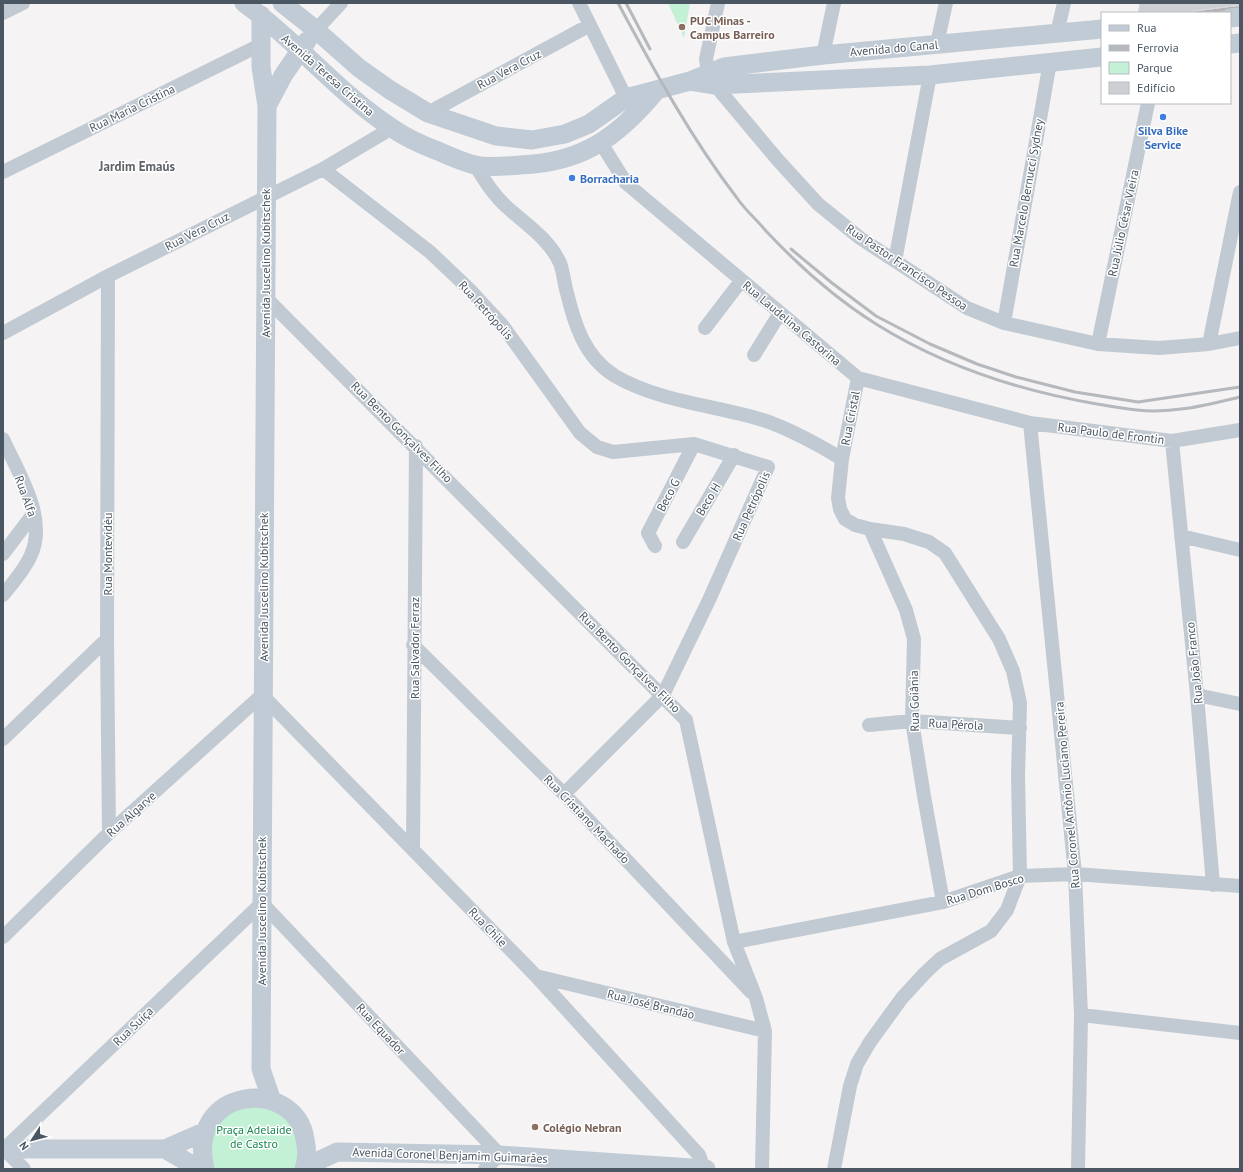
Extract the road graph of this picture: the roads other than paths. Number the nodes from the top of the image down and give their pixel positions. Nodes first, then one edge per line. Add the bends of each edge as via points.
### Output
1 (23, 3) edge
2 (244, 3) edge
3 (282, 3) edge
4 (342, 3) edge
5 (578, 3) edge
6 (718, 3) edge
7 (834, 3) edge
8 (946, 3) edge
9 (1064, 3) edge
10 (3, 13) edge
11 (260, 15) junction
12 (590, 25) junction
13 (1101, 29) edge
14 (316, 30) junction
15 (1057, 34) junction
16 (937, 44) junction
17 (260, 45) junction
18 (299, 50) junction
19 (823, 55) junction
20 (1101, 57) edge
21 (1050, 62) junction
22 (930, 75) junction
23 (711, 79) junction
24 (656, 91) junction
25 (626, 98) junction
26 (1148, 104) edge
27 (267, 106) junction
28 (428, 113) junction
29 (635, 116) junction
30 (392, 128) junction
31 (602, 143) junction
32 (475, 165) junction
33 (323, 169) junction
34 (3, 172) edge
35 (1240, 192) edge
36 (265, 196) junction
37 (895, 261) junction
38 (108, 276) junction
39 (740, 281) junction
40 (265, 297) junction
41 (780, 313) junction
42 (1004, 323) junction
43 (705, 328) dead end
44 (3, 333) edge
45 (1240, 338) edge
46 (1098, 344) junction
47 (1209, 344) junction
48 (754, 355) dead end
49 (858, 378) junction
50 (1030, 423) junction
51 (1240, 430) edge
52 (3, 439) edge
53 (1172, 441) junction
54 (694, 444) junction
55 (416, 446) junction
56 (734, 455) junction
57 (842, 459) junction
58 (34, 513) junction
59 (870, 529) junction
60 (1181, 536) junction
61 (683, 542) dead end
62 (655, 546) dead end
63 (1240, 550) edge
64 (3, 554) edge
65 (3, 595) edge
66 (107, 639) junction
67 (413, 645) junction
68 (262, 695) junction
69 (663, 695) junction
70 (1197, 695) junction
71 (1240, 704) edge
72 (912, 722) junction
73 (869, 725) dead end
74 (1020, 728) junction
75 (3, 739) edge
76 (564, 794) junction
77 (109, 833) junction
78 (413, 850) junction
79 (1075, 874) junction
80 (1020, 876) junction
81 (1213, 885) junction
82 (1240, 886) edge
83 (943, 902) junction
84 (262, 903) junction
85 (3, 937) edge
86 (734, 942) junction
87 (536, 976) junction
88 (756, 998) junction
89 (1081, 1015) junction
90 (765, 1031) junction
91 (1240, 1033) edge
92 (261, 1069) junction
93 (245, 1098) junction
94 (272, 1100) junction
95 (204, 1132) junction
96 (304, 1133) junction
97 (4, 1149) edge
98 (165, 1149) junction
99 (337, 1152) junction
100 (500, 1155) junction
101 (304, 1168) edge
102 (24, 1169) edge
103 (199, 1169) edge
104 (205, 1169) edge
105 (485, 1169) edge
106 (702, 1169) edge
107 (762, 1169) edge
108 (834, 1169) edge
109 (1078, 1169) edge

1 - 10 street
2 - 11 street, Avenida Teresa Cristina
3 - 14 street, Avenida Teresa Cristina
4 - 14 street
5 - 12 street
6 - 23 street via 706,59
7 - 19 street
8 - 16 street
9 - 15 street
11 - 17 street, Avenida Juscelino Kubitschek
11 - 18 street, Avenida Teresa Cristina
12 - 25 street
12 - 28 street, Rua Vera Cruz
13 - 15 street, Avenida do Canal
14 - 18 street
14 - 28 street, Avenida Teresa Cristina via 359,68
15 - 16 street, Avenida do Canal
16 - 19 street, Avenida do Canal
17 - 27 street, Avenida Juscelino Kubitschek
17 - 34 street, Rua Maria Cristina
18 - 27 street
18 - 30 street, Avenida Teresa Cristina via 335,84
19 - 23 street, Avenida do Canal via 724,67
20 - 21 street, Avenida do Canal
21 - 22 street, Avenida do Canal
21 - 42 street, Rua Marcelo Bernucci Sydney
22 - 23 street, Avenida do Canal
22 - 37 street
23 - 24 street, Avenida do Canal via 690,81
23 - 37 street, Rua Pastor Francisco Pessoa via 776,159 818,204 860,238
24 - 25 street, Avenida Teresa Cristina
24 - 29 street, Avenida Teresa Cristina
25 - 28 street, Avenida Teresa Cristina via 583,126 565,134 532,140 496,136
25 - 29 street
26 - 46 street, Rua Júlio César Vieira
27 - 36 street, Avenida Juscelino Kubitschek
29 - 31 street, Avenida Teresa Cristina
30 - 32 street, Avenida Teresa Cristina via 418,143
30 - 33 street, Rua Vera Cruz
31 - 32 street, Avenida Teresa Cristina via 571,158 542,165
31 - 39 street, Rua Laudelina Castorina via 626,183
32 - 57 street via 489,189 507,208 544,238 560,263 571,311 583,342 596,361 615,375 646,391 763,421 816,444
33 - 36 street, Rua Vera Cruz
33 - 54 street, Rua Petrópolis via 430,252 470,290 503,326 580,432 597,447 613,452
35 - 47 street
36 - 38 street, Rua Vera Cruz
36 - 40 street, Avenida Juscelino Kubitschek
37 - 42 street, Rua Pastor Francisco Pessoa via 967,308
38 - 44 street, Rua Vera Cruz
38 - 66 street, Rua Montevidéu
39 - 41 street, Rua Laudelina Castorina
39 - 43 street
40 - 55 street, Rua Bento Gonçalves Filho
40 - 68 street, Avenida Juscelino Kubitschek
41 - 48 street
41 - 49 street, Rua Laudelina Castorina
42 - 46 street, Rua Pastor Francisco Pessoa
45 - 47 street, Rua Pastor Francisco Pessoa
46 - 47 street, Rua Pastor Francisco Pessoa via 1145,348
49 - 50 street, Rua Laudelina Castorina
49 - 57 street, Rua Cristal
50 - 53 street, Rua Paulo de Frontin
50 - 79 street, Rua Coronel Antônio Luciano Pereira
51 - 53 street, Rua Paulo de Frontin
52 - 58 street, Rua Alfa via 32,503
53 - 60 street, Rua João Franco
54 - 56 street, Rua Petrópolis
54 - 62 street, Beco G via 648,533
55 - 67 street, Rua Salvador Ferraz
55 - 69 street, Rua Bento Gonçalves Filho
56 - 61 street, Beco H
56 - 69 street, Rua Petrópolis via 768,467 709,600
57 - 59 street, Rua Cristal via 838,498 840,509 845,519
58 - 64 street
58 - 65 street, Rua Alfa via 37,529 31,554 16,580
59 - 72 street, Rua Goiânia via 906,610 914,639
59 - 74 street, Rua Cristal via 904,534 929,542 944,553 999,639 1013,671 1020,703
60 - 63 street
60 - 70 street, Rua João Franco
66 - 75 street
66 - 77 street, Rua Montevidéu
67 - 76 street, Rua Cristiano Machado
67 - 78 street, Rua Salvador Ferraz
68 - 77 street, Rua Algarve
68 - 78 street, Rua Chile
68 - 84 street, Avenida Juscelino Kubitschek
69 - 76 street, Rua Petrópolis
69 - 86 street, Rua Bento Gonçalves Filho via 686,720
70 - 71 street
70 - 81 street, Rua João Franco
72 - 73 street, Rua Pérola
72 - 74 street, Rua Pérola
72 - 83 street, Rua Goiânia
74 - 80 street, Rua Cristal
76 - 88 street, Rua Cristiano Machado
77 - 85 street, Rua Algarve
78 - 87 street, Rua Chile
79 - 80 street, Rua Dom Bosco
79 - 81 street, Rua Dom Bosco
79 - 89 street, Rua Coronel Antônio Luciano Pereira
80 - 83 street, Rua Dom Bosco
80 - 108 street via 1007,910 991,931 940,959 902,998 870,1042 857,1064 850,1086
81 - 82 street, Rua Dom Bosco
83 - 86 street, Rua Dom Bosco
84 - 92 street, Avenida Juscelino Kubitschek
84 - 97 street, Rua Suíça
84 - 100 street, Rua Equador
86 - 88 street, Rua Bento Gonçalves Filho
87 - 90 street, Rua José Brandão
87 - 106 street, Rua Chile via 699,1155
88 - 90 street, Rua Bento Gonçalves Filho
89 - 91 street
89 - 109 street, Rua Coronel Antônio Luciano Pereira
90 - 107 street, Rua Bento Gonçalves Filho
92 - 93 street, Avenida Juscelino Kubitschek
92 - 94 street, Avenida Juscelino Kubitschek
93 - 94 street
93 - 95 street via 232,1102 220,1110 210,1120
94 - 96 street via 286,1108 297,1119
95 - 98 street
95 - 104 street via 201,1153
96 - 99 street, Avenida Coronel Benjamim Guimarães
96 - 101 street via 307,1150
97 - 98 street
97 - 102 street
98 - 103 street
99 - 100 street, Avenida Coronel Benjamim Guimarães
99 - 101 street, Avenida Coronel Benjamim Guimarães
100 - 105 street
100 - 106 street, Avenida Coronel Benjamim Guimarães

